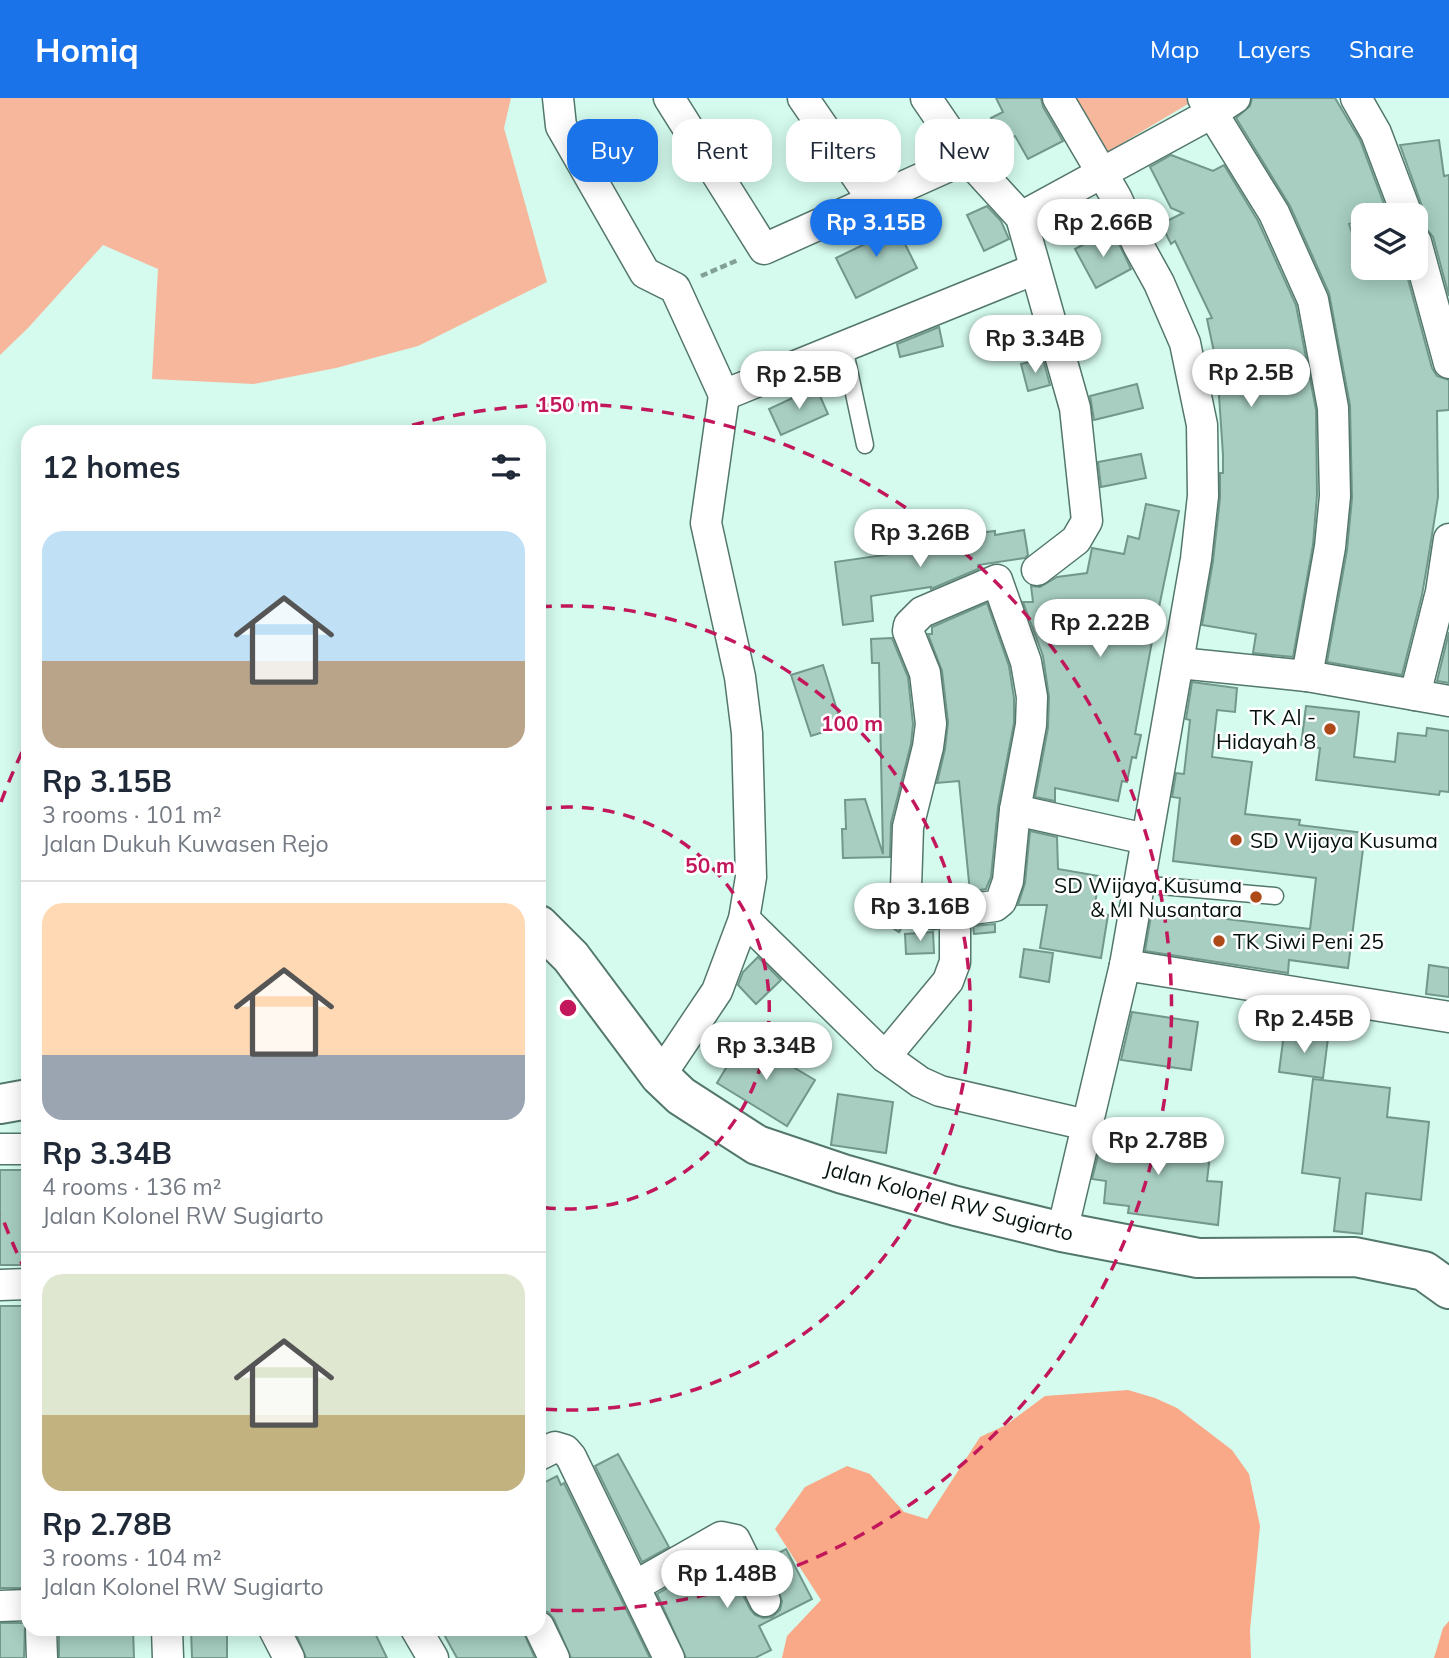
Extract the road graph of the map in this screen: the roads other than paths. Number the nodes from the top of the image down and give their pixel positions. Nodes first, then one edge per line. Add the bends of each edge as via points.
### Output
1 (558, 98) edge
2 (669, 98) edge
3 (803, 98) edge
4 (926, 98) edge
5 (1058, 98) edge
6 (1356, 98) edge
7 (1217, 103) edge
8 (940, 119) edge
9 (1101, 172) junction
10 (915, 181) edge
11 (989, 182) edge
12 (873, 200) junction
13 (1402, 203) edge
14 (1021, 217) junction
15 (1035, 269) junction
16 (1426, 280) edge
17 (844, 346) junction
18 (1449, 363) edge
19 (724, 395) junction
20 (865, 445) dead end
21 (1449, 539) edge
22 (1037, 570) dead end
23 (1179, 663) junction
24 (1307, 676) junction
25 (1415, 695) junction
26 (1449, 701) edge
27 (1015, 810) junction
28 (1146, 839) junction
29 (1138, 884) junction
30 (1275, 895) dead end
31 (955, 912) junction
32 (744, 919) junction
33 (546, 932) edge
34 (1125, 965) junction
35 (1449, 1017) edge
36 (885, 1057) junction
37 (660, 1076) junction
38 (21, 1100) edge
39 (0, 1104) edge
40 (1087, 1125) junction
41 (0, 1149) edge
42 (21, 1149) edge
43 (1062, 1232) junction
44 (21, 1284) edge
45 (0, 1285) edge
46 (1449, 1289) edge
47 (546, 1452) edge
48 (635, 1586) junction
49 (765, 1601) dead end
50 (21, 1605) edge
51 (0, 1606) edge
52 (41, 1636) edge
53 (167, 1636) edge
54 (278, 1636) edge
55 (420, 1636) edge
56 (543, 1636) edge
57 (41, 1658) edge
58 (168, 1658) edge
59 (289, 1658) edge
60 (433, 1658) edge
61 (554, 1658) edge
62 (669, 1658) edge

1 - 19 street via 561,125 645,273 675,288
2 - 12 street via 764,248
3 - 12 street
4 - 8 street
5 - 9 street
6 - 13 street via 1376,132
7 - 9 street
7 - 24 street via 1312,300 1333,408 1335,495 1330,547
9 - 14 street
9 - 23 street via 1185,343 1202,425 1203,496
10 - 12 street
11 - 14 street
14 - 15 street
15 - 17 street
15 - 22 street via 1074,408 1087,521 1076,541
16 - 18 street
17 - 19 street
17 - 20 lane
19 - 32 street via 706,523 740,677 747,733 751,877
21 - 25 street
23 - 24 street
23 - 28 street
24 - 25 street
25 - 26 street
27 - 28 street
27 - 31 street via 1008,881 1001,901
27 - 31 street via 1032,698 1027,662 996,580 922,612 911,620 908,631 927,684 931,724 908,827 906,888 917,907 933,914
28 - 29 street
29 - 30 lane
29 - 34 street
31 - 36 street via 955,962 948,981
32 - 36 street
32 - 37 street via 717,990
33 - 37 main road, Jalan Kolonel RW Sugiarto via 571,957
34 - 35 street
34 - 40 street
36 - 40 street via 940,1091
37 - 43 main road, Jalan Kolonel RW Sugiarto via 681,1096 757,1144 844,1174
38 - 39 main road
40 - 43 street
41 - 42 street
43 - 46 main road, Jalan Kolonel RW Sugiarto via 1198,1258 1355,1257 1424,1271
44 - 45 street
47 - 48 street via 555,1447 571,1457
48 - 49 street via 720,1537 735,1540
48 - 62 street
50 - 51 street
52 - 57 street
53 - 58 street
54 - 59 street
55 - 60 street
56 - 61 street

